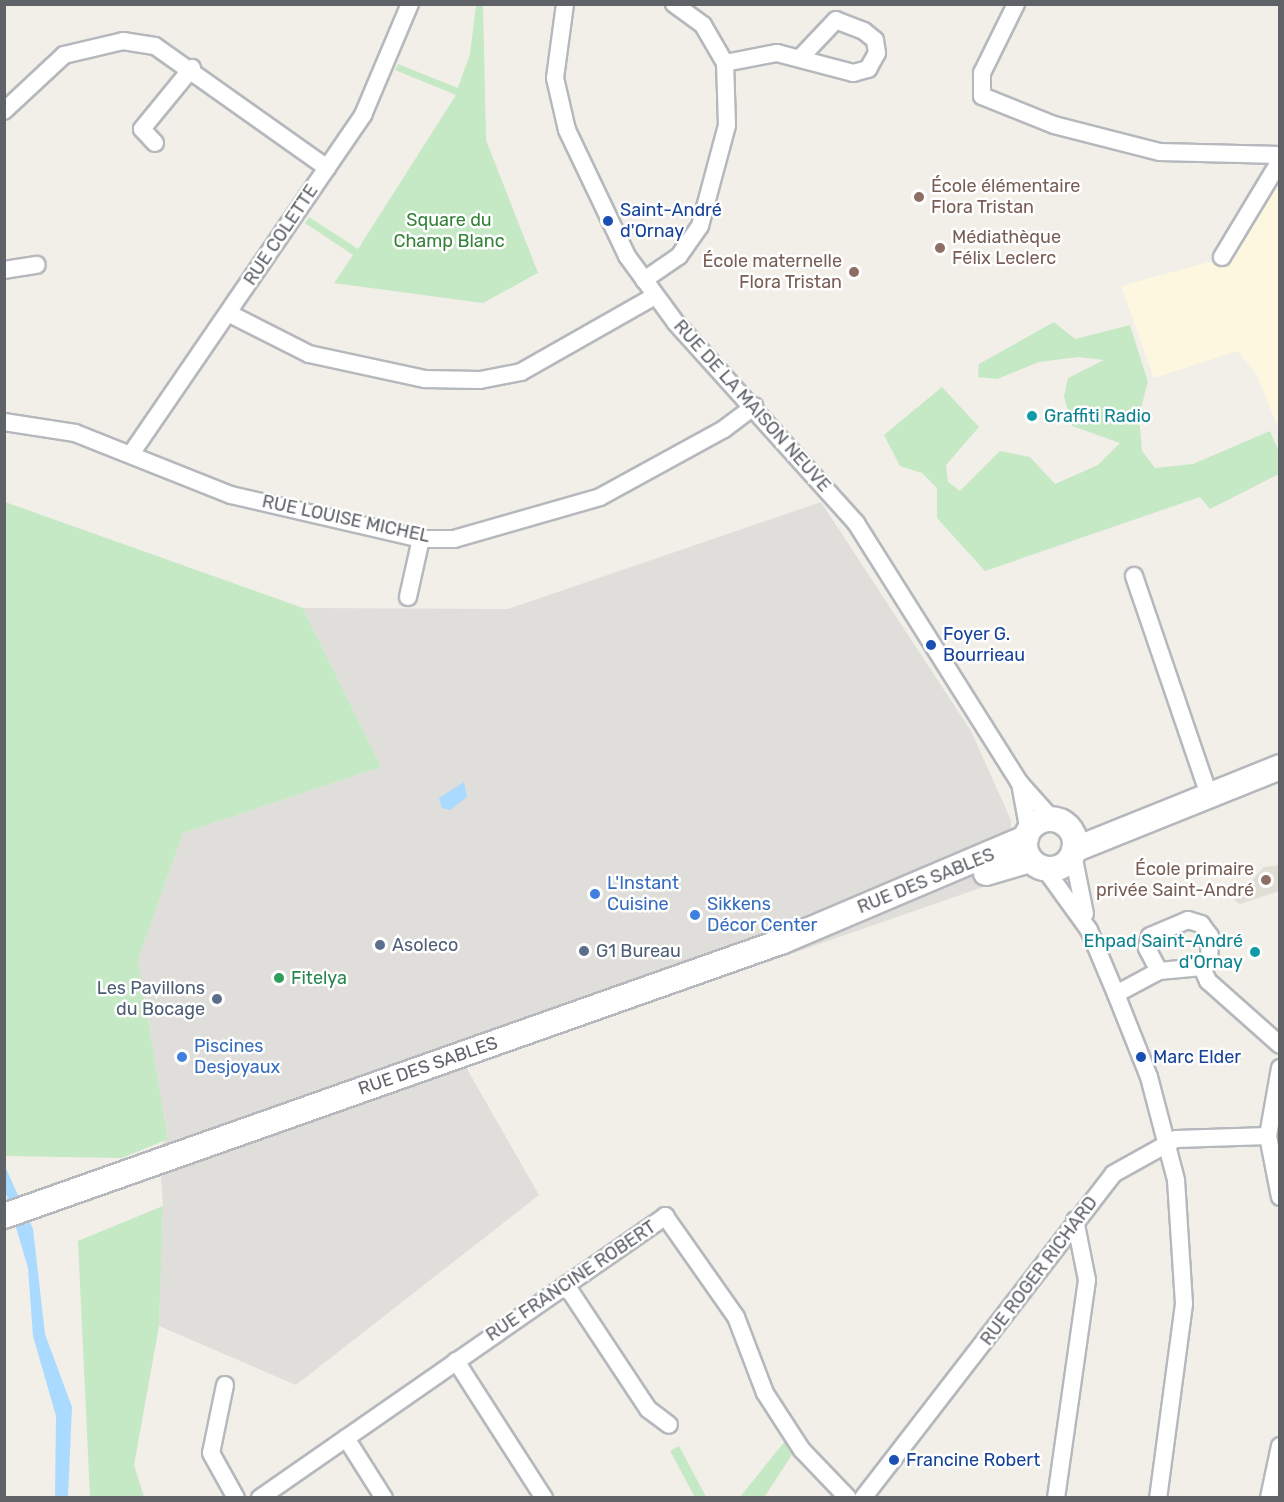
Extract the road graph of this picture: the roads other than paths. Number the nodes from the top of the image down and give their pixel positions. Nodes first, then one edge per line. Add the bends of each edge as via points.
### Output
1 (410, 4) edge
2 (565, 4) edge
3 (674, 4) edge
4 (1016, 4) edge
5 (802, 56) dead end
6 (725, 63) junction
7 (192, 68) junction
8 (4, 111) edge
9 (155, 143) dead end
10 (1280, 155) edge
11 (1280, 160) edge
12 (327, 168) junction
13 (1222, 257) dead end
14 (37, 265) dead end
15 (4, 270) edge
16 (644, 280) junction
17 (655, 296) junction
18 (228, 313) junction
19 (754, 406) junction
20 (4, 422) edge
21 (131, 454) junction
22 (421, 539) junction
23 (1134, 576) dead end
24 (408, 597) dead end
25 (1280, 767) edge
26 (1019, 782) junction
27 (1208, 792) junction
28 (1059, 823) junction
29 (1032, 850) junction
30 (1074, 852) junction
31 (1089, 930) junction
32 (1202, 967) junction
33 (1159, 971) junction
34 (1116, 994) junction
35 (1280, 1045) edge
36 (1280, 1068) edge
37 (1268, 1136) junction
38 (1169, 1143) junction
39 (1280, 1197) edge
40 (15, 1212) edge
41 (1076, 1220) junction
42 (566, 1285) junction
43 (456, 1361) junction
44 (225, 1385) dead end
45 (669, 1425) dead end
46 (346, 1438) junction
47 (1280, 1446) edge
48 (236, 1497) edge
49 (260, 1497) edge
50 (384, 1497) edge
51 (544, 1497) edge
52 (848, 1497) edge
53 (863, 1497) edge
54 (1056, 1497) edge
55 (1158, 1497) edge
56 (1269, 1497) edge

1 - 12 street, RUE COLETTE via 363,115
2 - 16 street, RUE DE LA MAISON NEUVE via 555,78 567,130 608,220
3 - 6 street via 703,25
4 - 10 street via 982,72 982,96 1054,125 1160,152
5 - 6 street via 777,53
6 - 16 street via 727,125 700,226 679,256
7 - 8 street via 155,46 123,41 93,44 64,55
7 - 9 street via 142,129
7 - 12 street
11 - 13 street
12 - 18 street, RUE COLETTE
14 - 15 street
16 - 17 street, RUE DE LA MAISON NEUVE
17 - 18 street via 521,372 480,380 425,379 309,354
17 - 19 street, RUE DE LA MAISON NEUVE
18 - 21 street, RUE COLETTE
19 - 22 street, RUE LOUISE MICHEL via 724,429 600,498 482,533
19 - 26 street, RUE DE LA MAISON NEUVE via 855,523
20 - 21 street, RUE LOUISE MICHEL via 75,434
21 - 22 street, RUE LOUISE MICHEL via 231,495
22 - 24 street
23 - 27 street
25 - 27 main road
26 - 28 street, RUE DE LA MAISON NEUVE
26 - 29 street, RUE DE LA MAISON NEUVE
27 - 28 main road via 1092,824
27 - 30 main road
28 - 29 main road
28 - 30 main road
29 - 30 main road via 1062,866
29 - 31 street
29 - 40 main road, RUE DES SABLES via 568,1020
30 - 31 street
31 - 34 street
32 - 33 street
32 - 33 street via 1209,961 1212,942 1201,924 1188,920 1150,936 1147,948
32 - 35 street via 1208,981
33 - 34 street
34 - 38 street
36 - 37 street
37 - 38 street, RUE ROGER RICHARD
37 - 39 street
38 - 41 street, RUE ROGER RICHARD via 1113,1174
38 - 55 street via 1184,1234 1184,1304
41 - 53 street, RUE ROGER RICHARD
41 - 54 street via 1087,1280
42 - 43 street, RUE FRANCINE ROBERT
42 - 45 street via 648,1409
42 - 52 street, RUE FRANCINE ROBERT via 665,1216 673,1219 736,1317 765,1392 802,1450
43 - 46 street, RUE FRANCINE ROBERT
43 - 51 street
44 - 48 street via 211,1453
46 - 49 street, RUE FRANCINE ROBERT
46 - 50 street
47 - 56 street

